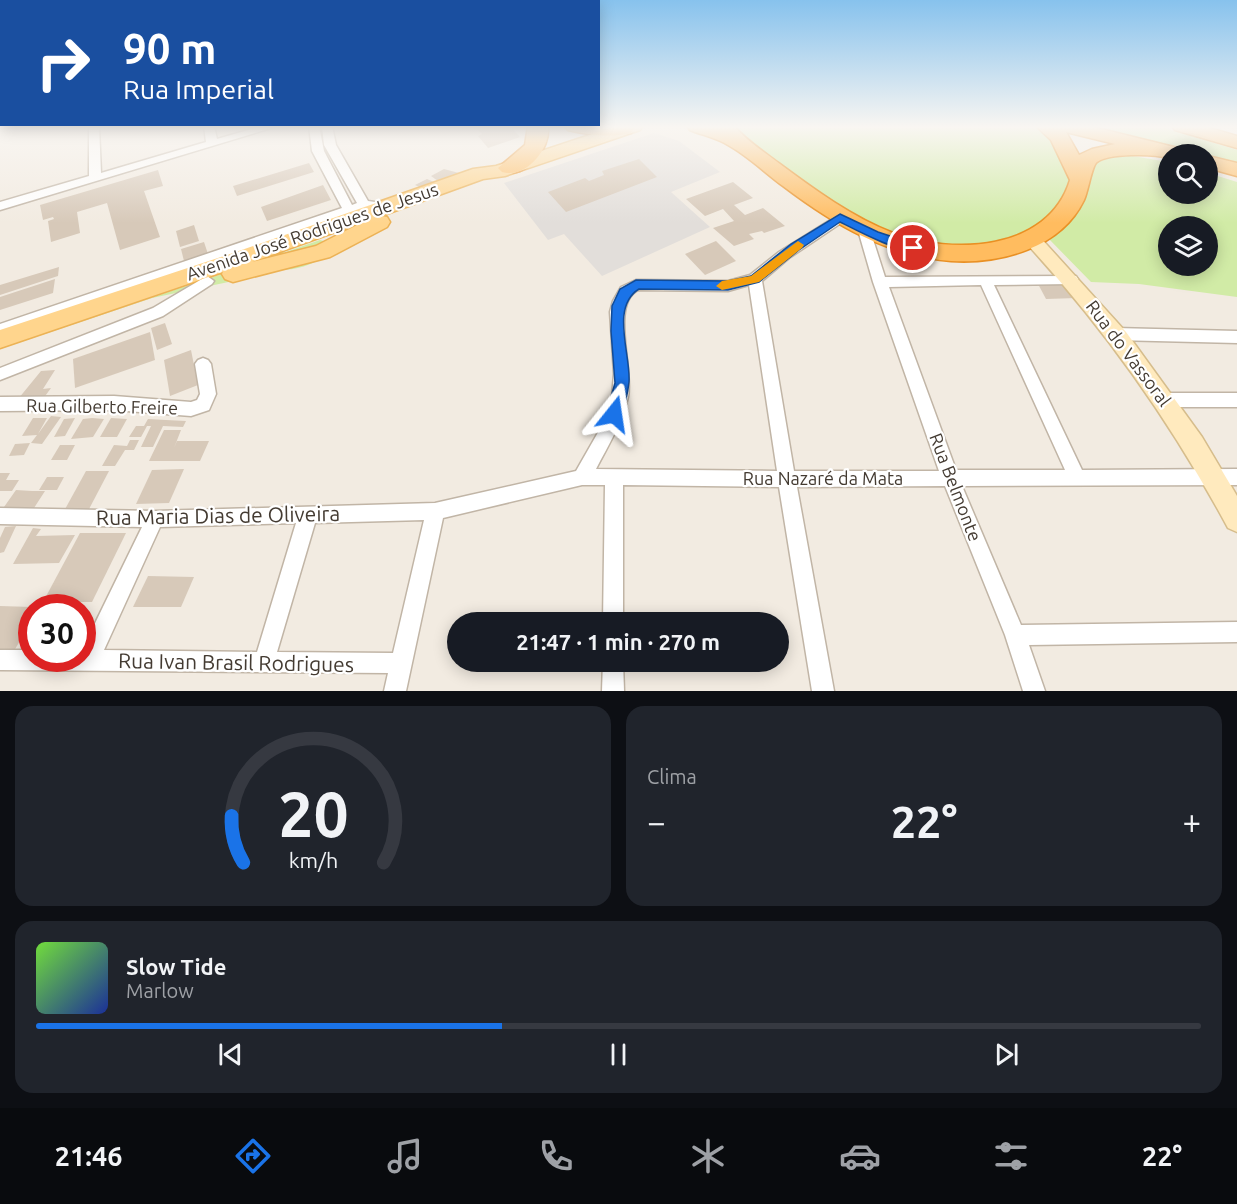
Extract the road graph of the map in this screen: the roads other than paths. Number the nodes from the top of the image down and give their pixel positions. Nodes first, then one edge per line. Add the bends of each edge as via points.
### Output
1 (95, 158) edge
2 (164, 158) edge
3 (323, 158) edge
4 (336, 158) edge
5 (525, 158) edge
6 (537, 158) edge
7 (762, 158) edge
8 (1070, 158) edge
9 (1089, 158) edge
10 (1218, 165) edge
11 (503, 170) junction
12 (1237, 170) edge
13 (95, 179) junction
14 (1080, 180) junction
15 (0, 206) edge
16 (360, 210) junction
17 (840, 218) junction
18 (864, 230) junction
19 (337, 236) junction
20 (1032, 239) junction
21 (293, 250) junction
22 (755, 279) junction
23 (1071, 279) junction
24 (985, 280) junction
25 (207, 281) junction
26 (880, 282) junction
27 (0, 330) edge
28 (1115, 334) junction
29 (1237, 337) edge
30 (0, 339) edge
31 (0, 349) edge
32 (202, 364) dead end
33 (0, 374) edge
34 (1166, 400) junction
35 (1237, 400) edge
36 (0, 404) edge
37 (1076, 476) junction
38 (582, 477) junction
39 (614, 477) junction
40 (950, 477) junction
41 (1225, 477) edge
42 (788, 479) junction
43 (435, 511) junction
44 (308, 514) junction
45 (0, 516) edge
46 (154, 519) junction
47 (1237, 520) edge
48 (613, 612) edge
49 (1237, 632) edge
50 (1015, 635) junction
51 (96, 644) edge
52 (0, 660) edge
53 (18, 660) edge
54 (96, 661) edge
55 (264, 662) junction
56 (400, 663) junction
57 (613, 672) edge
58 (395, 691) edge
59 (613, 691) edge
60 (823, 691) edge
61 (1034, 691) edge

1 - 13 street
2 - 13 street
3 - 16 street
4 - 16 street
5 - 11 highway
6 - 11 main road
7 - 17 highway
8 - 14 highway
9 - 14 highway via 1084,162
10 - 12 highway
11 - 16 main road, Avenida José Rodrigues de Jesus via 480,173
11 - 19 main road, Avenida José Rodrigues de Jesus via 486,180
13 - 15 street
14 - 20 highway via 1070,207 1052,227
16 - 19 main road, Avenida José Rodrigues de Jesus
16 - 27 street
17 - 18 highway
17 - 22 street
18 - 20 highway via 900,245 955,253 1014,246
18 - 26 street, Rua Belmonte
19 - 21 main road, Avenida José Rodrigues de Jesus via 322,252
20 - 23 street, Rua do Vassoral
21 - 25 main road, Avenida José Rodrigues de Jesus
21 - 30 main road, Avenida José Rodrigues de Jesus via 249,254
22 - 38 street via 728,286 636,285 625,292 619,306 617,331 622,383 609,430
22 - 42 street
23 - 24 street
23 - 28 street, Rua do Vassoral
24 - 26 street
24 - 37 street
25 - 31 main road, Avenida José Rodrigues de Jesus
25 - 33 street via 149,316
26 - 40 street, Rua Belmonte
28 - 29 street
28 - 34 street, Rua do Vassoral
32 - 36 street, Rua Gilberto Freire via 208,394 202,405 191,409 114,403
34 - 35 street
34 - 41 street, Rua do Vassoral
37 - 40 street, Rua Nazaré da Mata
37 - 41 street, Rua Nazaré da Mata
38 - 39 street, Rua Nazaré da Mata
38 - 43 street, Rua Nazaré da Mata
39 - 42 street, Rua Nazaré da Mata
39 - 48 street
40 - 42 street, Rua Nazaré da Mata
40 - 50 street, Rua Belmonte
41 - 47 street, Rua do Vassoral
42 - 60 street
43 - 44 street, Rua Maria Dias de Oliveira
43 - 56 street
44 - 46 street, Rua Maria Dias de Oliveira
44 - 55 street
45 - 46 street, Rua Maria Dias de Oliveira
46 - 51 street
49 - 50 street
50 - 61 street, Rua Belmonte
52 - 53 street, Rua Ivan Brasil Rodrigues
54 - 55 street, Rua Ivan Brasil Rodrigues
55 - 56 street, Rua Ivan Brasil Rodrigues
56 - 58 street
57 - 59 street

